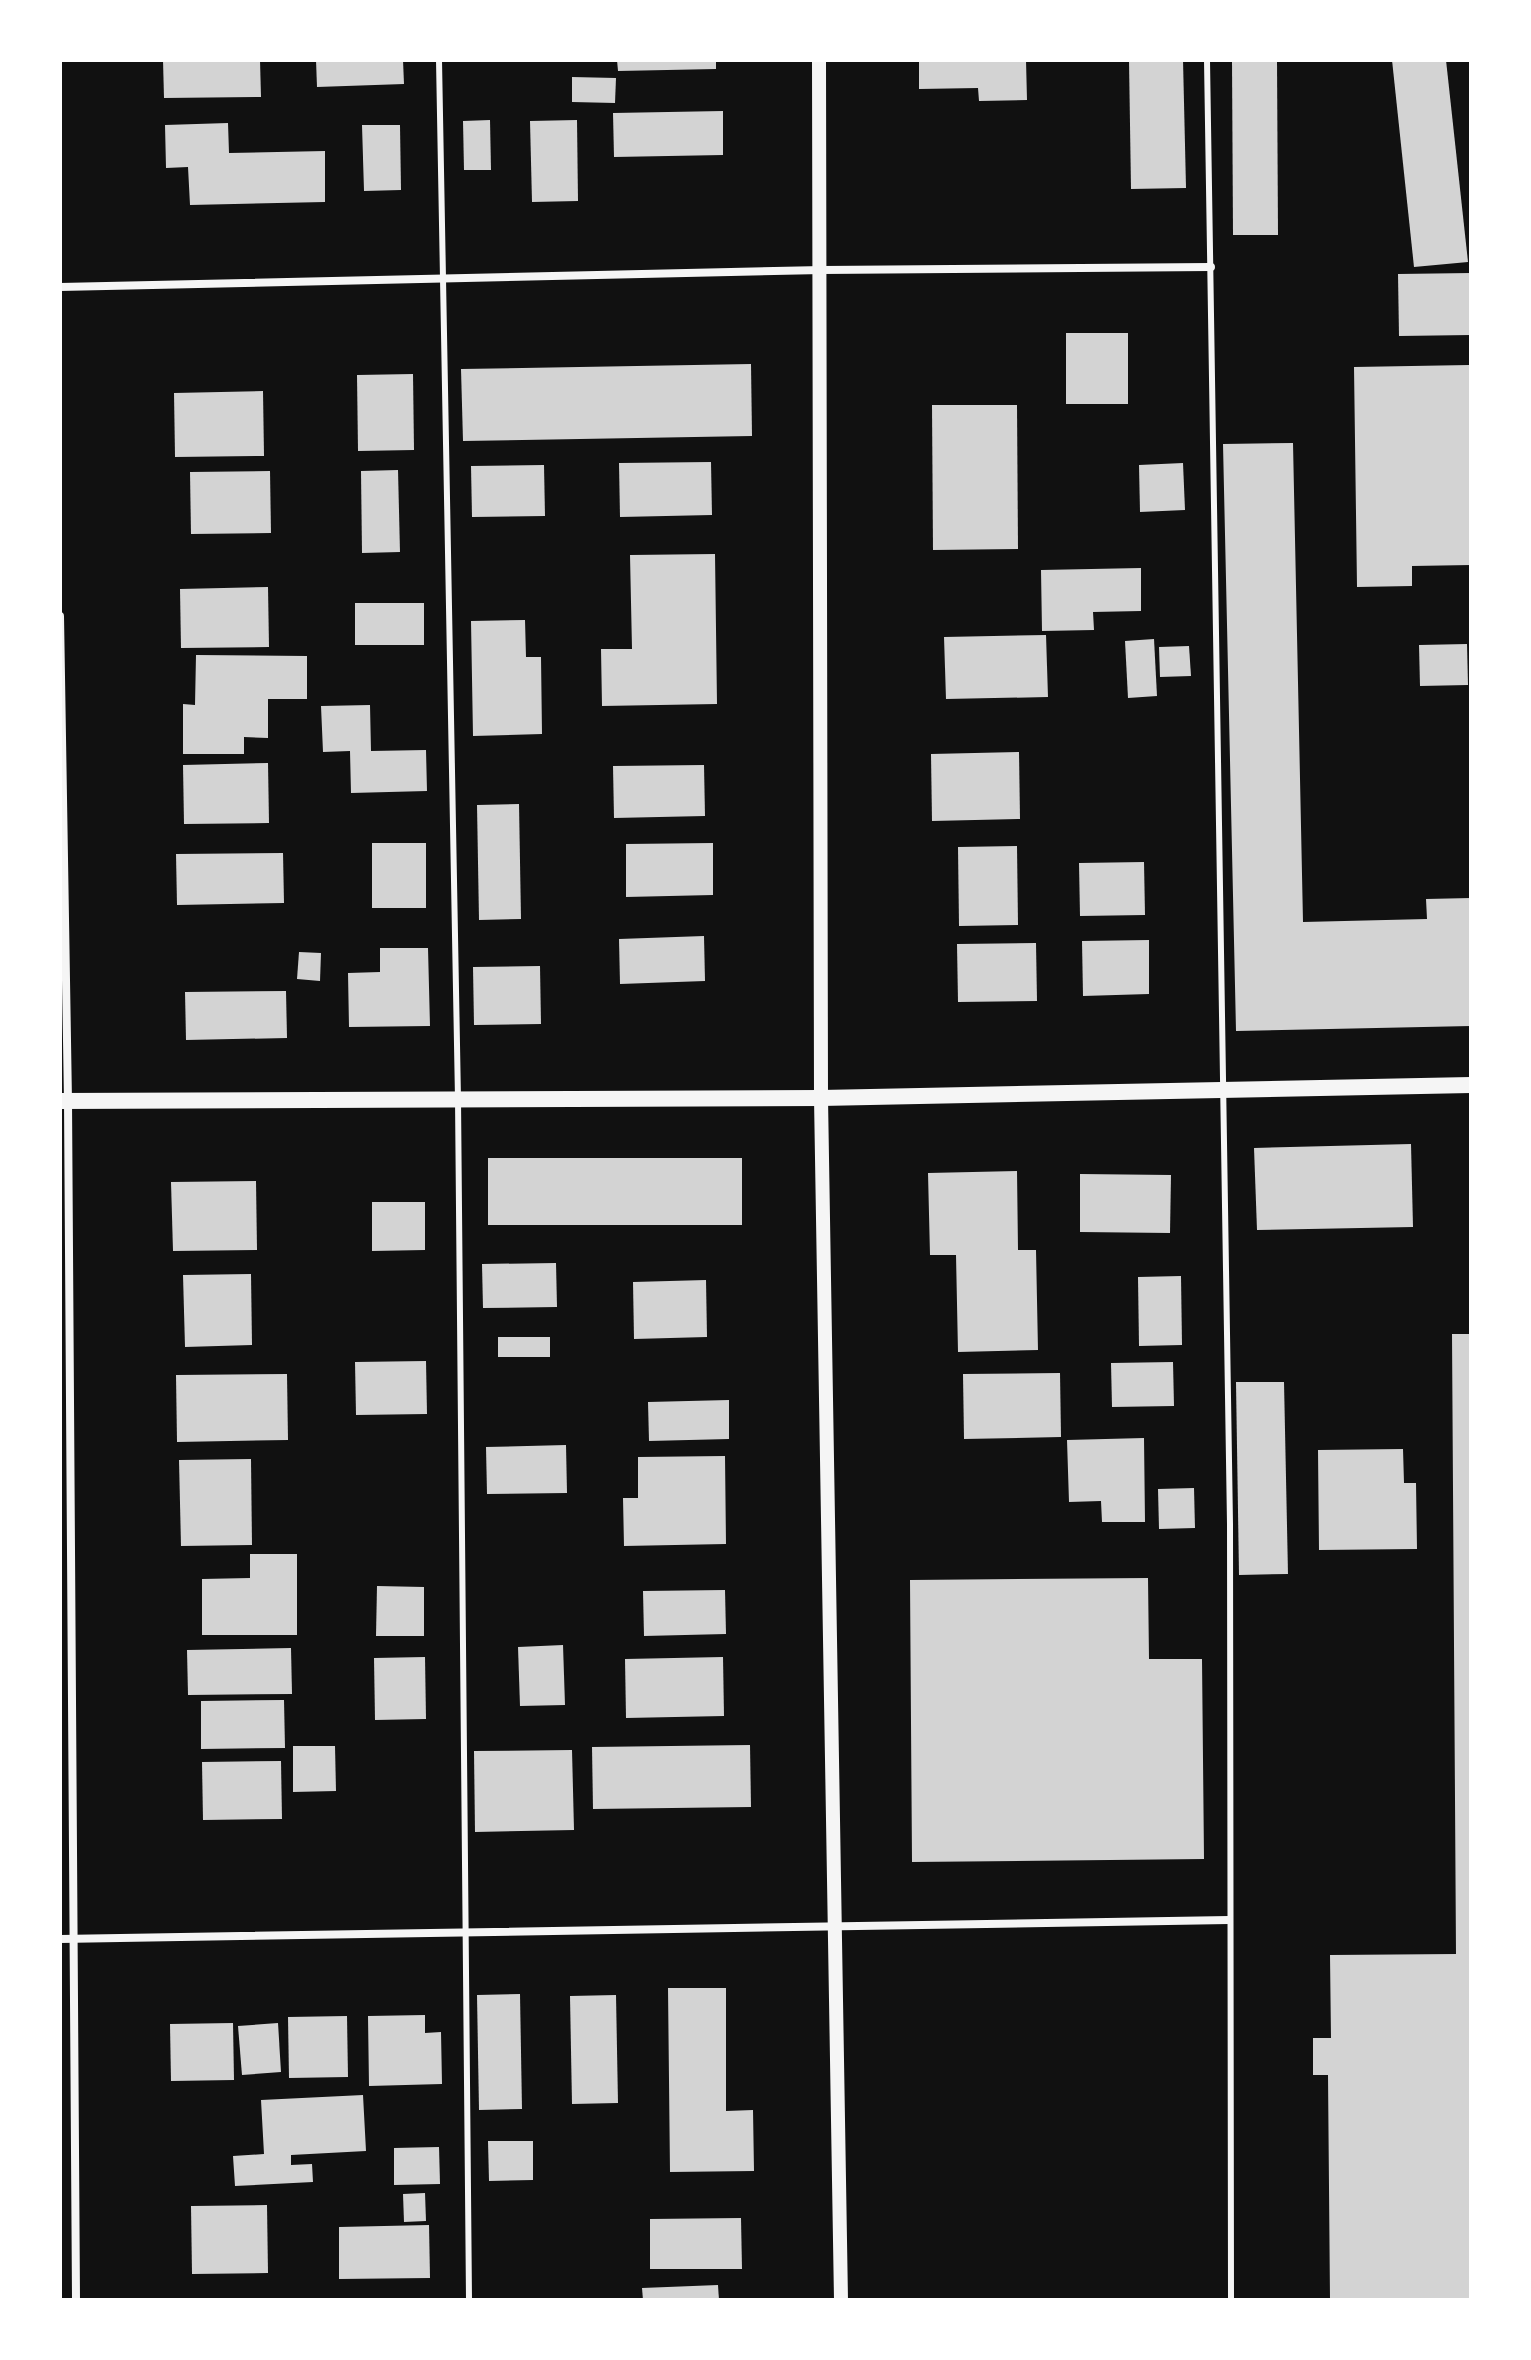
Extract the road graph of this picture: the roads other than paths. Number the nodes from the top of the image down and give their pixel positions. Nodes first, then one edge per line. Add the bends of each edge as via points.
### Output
1 (439, 60) edge
2 (819, 60) edge
3 (1207, 60) edge
4 (1211, 267) junction
5 (822, 270) junction
6 (441, 278) junction
7 (60, 287) edge
8 (60, 616) edge
9 (1471, 1085) edge
10 (1221, 1091) junction
11 (821, 1098) junction
12 (458, 1099) junction
13 (64, 1101) edge
14 (1229, 1920) junction
15 (835, 1926) junction
16 (465, 1933) junction
17 (60, 1939) edge
18 (73, 1939) junction
19 (76, 2300) edge
20 (469, 2300) edge
21 (841, 2300) edge
22 (1231, 2300) edge

1 - 6 lane
2 - 5 street
3 - 4 lane
4 - 5 street
4 - 10 lane
5 - 6 street
5 - 11 street
6 - 7 street
6 - 12 lane
8 - 13 street
9 - 10 main road
10 - 11 main road
10 - 14 lane via 1230,1524
11 - 12 main road
11 - 15 street
12 - 13 main road
12 - 16 lane
13 - 18 street
14 - 15 street
14 - 22 lane
15 - 16 street
15 - 21 street
16 - 18 street
16 - 20 lane
17 - 18 street
18 - 19 street

